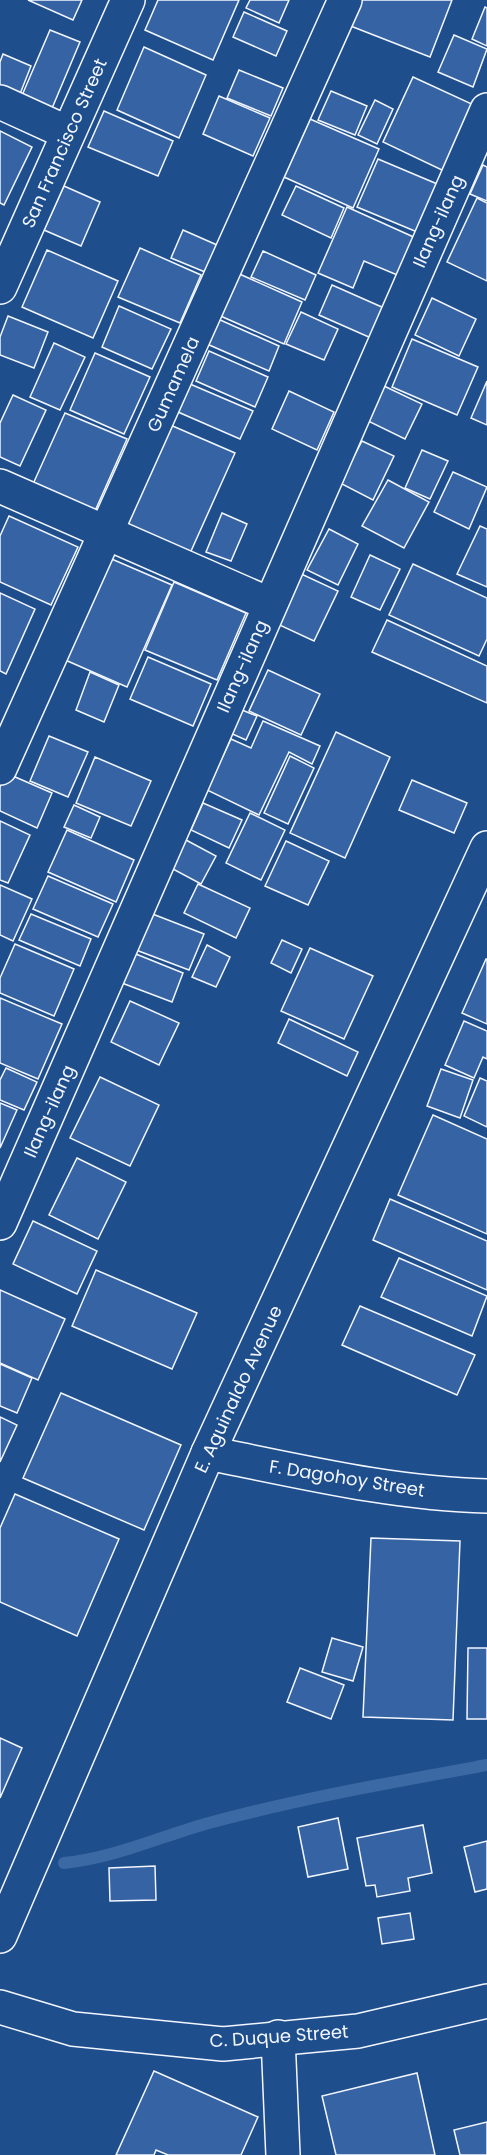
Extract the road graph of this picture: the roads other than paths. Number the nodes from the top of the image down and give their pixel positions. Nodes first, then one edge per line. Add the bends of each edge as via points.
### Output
1 (128, 0) edge
2 (345, 0) edge
3 (0, 102) edge
4 (487, 110) edge
5 (68, 134) junction
6 (0, 287) edge
7 (0, 486) edge
8 (106, 532) junction
9 (269, 604) junction
10 (0, 768) edge
11 (487, 848) edge
12 (0, 1223) edge
13 (208, 1453) junction
14 (487, 1496) edge
15 (0, 1936) edge
16 (487, 2001) edge
17 (0, 2007) edge
18 (278, 2037) junction
19 (283, 2155) edge

1 - 5 street, San Francisco Street
2 - 8 street, Gumamela
3 - 5 street
4 - 9 street, Ilang-ilang
5 - 6 street, San Francisco Street
7 - 8 street
8 - 9 street
8 - 10 street, Gumamela
9 - 12 street, Ilang-ilang
11 - 13 street, E. Aguinaldo Avenue
13 - 14 street, F. Dagohoy Street via 335,1478 459,1496
13 - 15 street, E. Aguinaldo Avenue
16 - 18 street, C. Duque Street via 358,2031
17 - 18 street, C. Duque Street via 73,2029 224,2044
18 - 19 street

